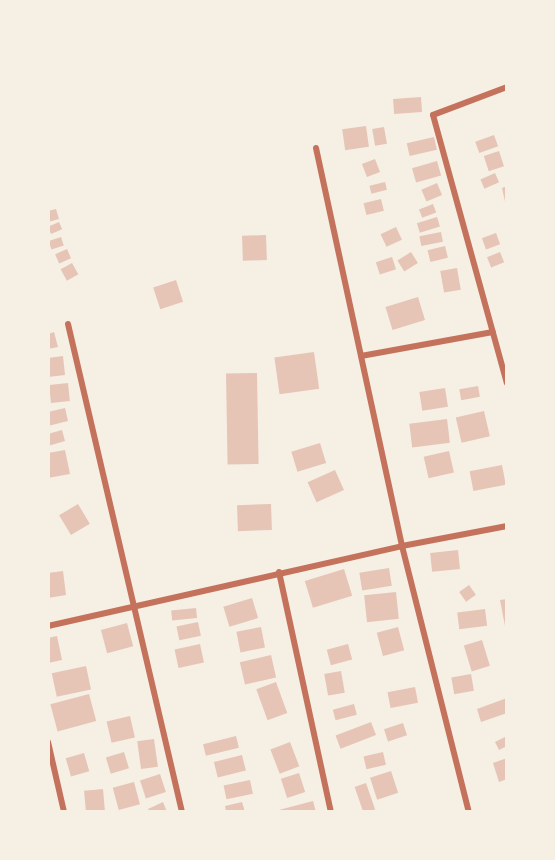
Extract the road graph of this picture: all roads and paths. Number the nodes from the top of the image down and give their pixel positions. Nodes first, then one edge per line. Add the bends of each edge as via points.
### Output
1 (507, 87) edge
2 (316, 148) dead end
3 (68, 324) dead end
4 (493, 332) junction
5 (361, 356) junction
6 (507, 383) edge
7 (507, 526) edge
8 (402, 546) junction
9 (279, 572) junction
10 (134, 605) junction
11 (48, 626) edge
12 (48, 742) edge
13 (64, 812) edge
14 (182, 812) edge
15 (331, 812) edge
16 (469, 812) edge

1 - 4 street via 434,115
2 - 5 street
3 - 10 street
4 - 5 street
4 - 6 street
5 - 8 street
7 - 8 street
8 - 9 street
8 - 16 street
9 - 10 street
9 - 15 street
10 - 11 street
10 - 14 street
12 - 13 street

